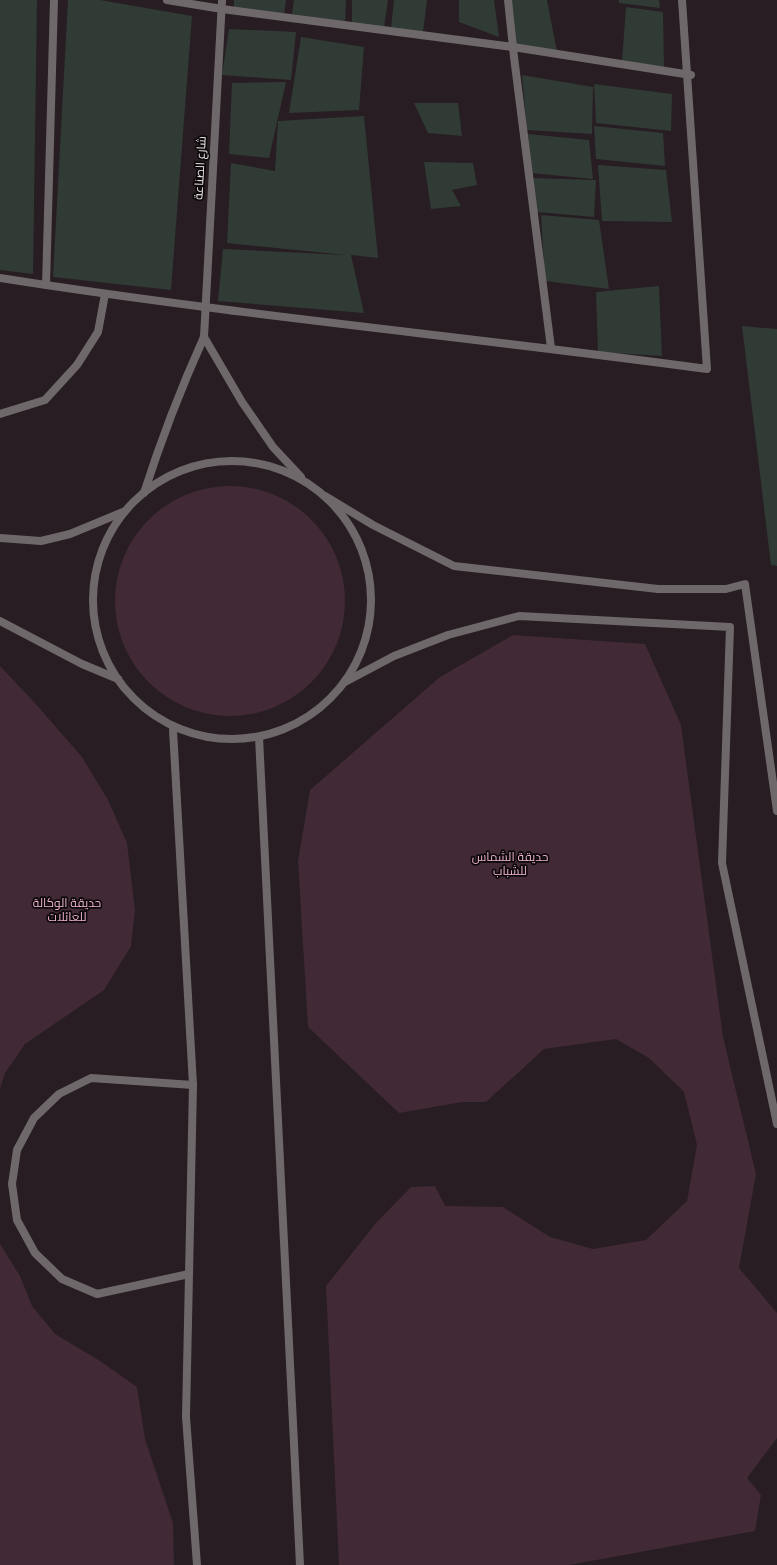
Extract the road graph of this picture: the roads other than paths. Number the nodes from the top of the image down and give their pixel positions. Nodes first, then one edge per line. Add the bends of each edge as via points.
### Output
1 (54, 0) edge
2 (167, 0) edge
3 (222, 0) edge
4 (508, 0) edge
5 (682, 0) edge
6 (222, 9) junction
7 (513, 47) junction
8 (689, 75) junction
9 (0, 278) edge
10 (46, 285) junction
11 (105, 294) junction
12 (205, 306) junction
13 (204, 337) junction
14 (551, 348) junction
15 (0, 414) edge
16 (304, 481) junction
17 (143, 495) junction
18 (325, 496) junction
19 (123, 512) junction
20 (0, 538) edge
21 (0, 621) edge
22 (118, 679) junction
23 (345, 682) junction
24 (173, 730) junction
25 (259, 737) junction
26 (777, 811) edge
27 (193, 1085) junction
28 (777, 1124) edge
29 (189, 1274) junction
30 (197, 1565) edge
31 (300, 1565) edge

1 - 10 street
2 - 6 street
3 - 6 street, شارع الصناعة
4 - 7 street
5 - 8 street
6 - 7 street
6 - 12 street, شارع الصناعة
7 - 8 street
7 - 14 street
8 - 14 street via 707,369
9 - 10 street
10 - 11 street
11 - 12 street
11 - 15 street via 98,332 77,365 45,400
12 - 13 street, شارع الصناعة
12 - 14 street
13 - 16 street via 242,402 274,447
13 - 17 street via 183,384
16 - 17 street via 282,470 246,461 202,464 181,470 159,481
16 - 18 street
17 - 19 street
18 - 23 street via 340,512 357,539 371,585 370,621 365,643 357,663
18 - 26 street via 373,525 454,566 658,589 726,589 745,584
19 - 20 street via 70,534 40,540
19 - 22 street via 99,556 93,607 100,643
21 - 22 street via 82,664
22 - 24 street via 139,703 169,724
23 - 25 street via 326,704 278,732
23 - 28 street via 394,656 448,634 519,616 730,626 722,863
24 - 25 street via 227,739
24 - 27 street
25 - 31 street
27 - 29 street
27 - 29 street via 91,1078 59,1094 34,1118 17,1150 12,1184 17,1220 35,1253 62,1279 97,1294
29 - 30 street via 186,1417

